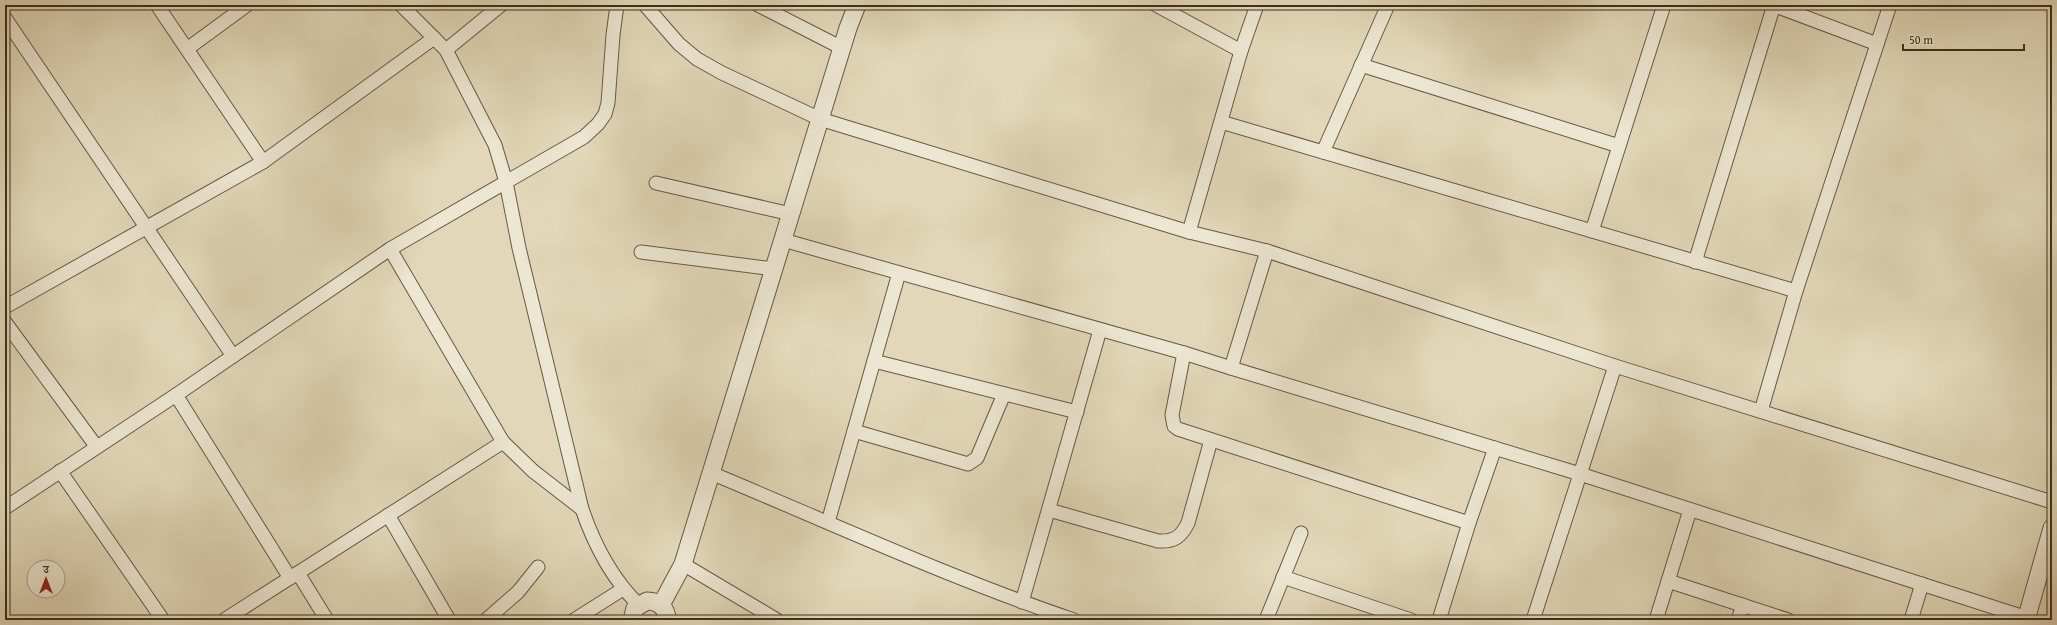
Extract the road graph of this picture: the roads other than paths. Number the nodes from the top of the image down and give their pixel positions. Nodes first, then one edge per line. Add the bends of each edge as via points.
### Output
1 (157, 5) edge
2 (247, 5) edge
3 (401, 5) edge
4 (501, 5) edge
5 (617, 5) edge
6 (645, 5) edge
7 (758, 5) edge
8 (857, 5) edge
9 (1156, 5) edge
10 (1257, 5) edge
11 (1388, 5) edge
12 (1664, 5) edge
13 (1774, 5) edge
14 (1890, 5) edge
15 (5, 18) edge
16 (434, 38) junction
17 (1877, 44) junction
18 (842, 48) junction
19 (187, 49) junction
20 (446, 50) junction
21 (1241, 51) junction
22 (1362, 65) junction
23 (820, 119) junction
24 (1220, 122) junction
25 (1619, 146) junction
26 (1323, 152) junction
27 (264, 162) junction
28 (506, 182) junction
29 (656, 183) dead end
30 (791, 214) junction
31 (147, 228) junction
32 (1189, 232) junction
33 (1592, 232) junction
34 (783, 240) junction
35 (390, 249) junction
36 (1267, 251) junction
37 (641, 252) dead end
38 (1695, 262) junction
39 (774, 269) junction
40 (900, 273) junction
41 (1796, 291) junction
42 (5, 308) edge
43 (5, 322) edge
44 (1100, 330) junction
45 (1184, 353) junction
46 (233, 356) junction
47 (874, 361) junction
48 (1615, 366) junction
49 (1231, 368) junction
50 (1004, 394) junction
51 (176, 395) junction
52 (1761, 411) junction
53 (1077, 412) junction
54 (854, 431) junction
55 (1211, 440) junction
56 (503, 442) junction
57 (96, 446) junction
58 (1495, 448) junction
59 (60, 471) junction
60 (711, 473) junction
61 (1580, 474) junction
62 (2052, 502) edge
63 (5, 508) edge
64 (582, 509) junction
65 (1049, 510) junction
66 (1690, 510) junction
67 (388, 515) junction
68 (828, 522) junction
69 (1469, 523) junction
70 (2052, 528) edge
71 (1301, 534) dead end
72 (683, 564) junction
73 (538, 567) dead end
74 (294, 575) junction
75 (1283, 577) junction
76 (1668, 581) junction
77 (1922, 584) junction
78 (623, 589) junction
79 (1022, 602) junction
80 (639, 605) junction
81 (1743, 605) junction
82 (664, 613) edge
83 (2026, 619) edge
84 (163, 620) edge
85 (224, 620) edge
86 (327, 620) edge
87 (449, 620) edge
88 (486, 620) edge
89 (574, 620) edge
90 (632, 620) edge
91 (777, 620) edge
92 (1074, 620) edge
93 (1266, 620) edge
94 (1411, 620) edge
95 (1439, 620) edge
96 (1533, 620) edge
97 (1656, 620) edge
98 (1738, 620) edge
99 (1788, 620) edge
100 (1911, 620) edge

1 - 19 street
2 - 19 street
3 - 16 street
4 - 20 street
5 - 28 street via 605,114 584,137
6 - 23 street via 679,44 697,59
7 - 18 street
8 - 18 street
9 - 21 street
10 - 21 street
11 - 22 street
12 - 25 street
13 - 17 street
13 - 38 street
14 - 17 street
15 - 31 street
16 - 20 street
16 - 27 street
17 - 41 street
18 - 23 street
19 - 27 street
20 - 28 street via 495,145
21 - 24 street
22 - 25 street
22 - 26 street
23 - 30 street
23 - 32 street
24 - 26 street
24 - 32 street
25 - 33 street
26 - 33 street
27 - 31 street
28 - 35 street
28 - 64 street via 519,248
29 - 30 street
30 - 34 street
31 - 42 street
31 - 46 street
32 - 36 street
33 - 38 street
34 - 39 street
34 - 40 street
35 - 46 street
35 - 56 street
36 - 48 street
36 - 49 street
37 - 39 street
38 - 41 street
39 - 60 street
40 - 44 street
40 - 47 street
41 - 52 street
43 - 57 street
44 - 45 street
44 - 53 street
45 - 49 street
45 - 55 street via 1172,421 1178,429
46 - 51 street
47 - 50 street
47 - 54 street
48 - 52 street
48 - 61 street
49 - 58 street
50 - 53 street
50 - 54 street via 977,458 968,464
51 - 57 street
51 - 74 street
52 - 62 street
53 - 65 street
54 - 68 street
55 - 65 street via 1188,523 1176,539 1169,542 1158,541
55 - 69 street
56 - 64 street via 532,471
56 - 67 street
57 - 59 street
58 - 61 street
58 - 69 street
59 - 63 street
59 - 84 street
60 - 68 street
60 - 72 street
61 - 66 street
61 - 96 street
64 - 78 street via 591,536
65 - 79 street
66 - 76 street
66 - 77 street
67 - 74 street
67 - 87 street
68 - 79 street
69 - 95 street
70 - 83 street
71 - 75 street
72 - 82 street
72 - 91 street
73 - 88 street via 514,596
74 - 85 street
74 - 86 street
75 - 93 street
75 - 94 street
76 - 81 street
76 - 97 street
77 - 83 street
77 - 100 street
78 - 80 street
78 - 89 street
79 - 92 street
80 - 82 street via 648,601
80 - 90 street via 633,613
81 - 98 street
81 - 99 street

